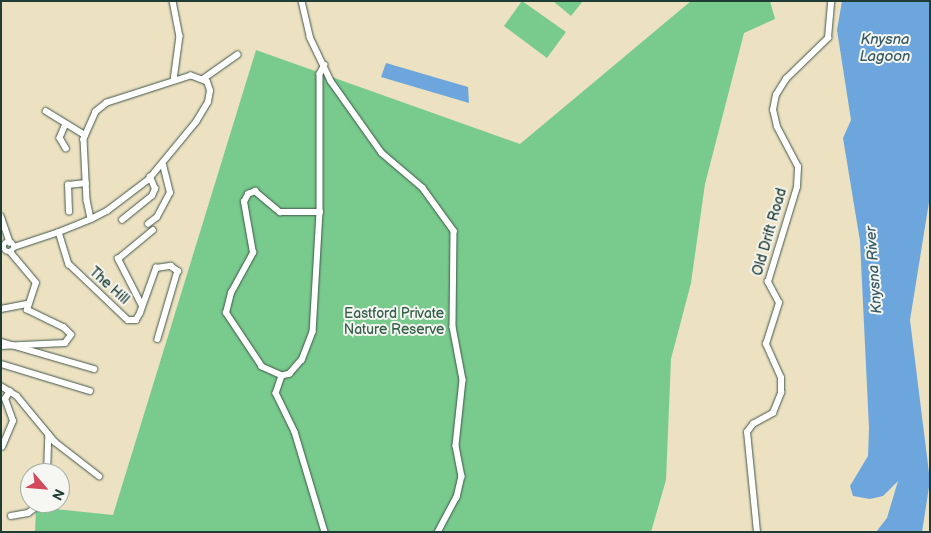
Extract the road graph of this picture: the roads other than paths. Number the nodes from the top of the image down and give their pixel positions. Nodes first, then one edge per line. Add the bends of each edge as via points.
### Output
1 (173, 1) edge
2 (302, 1) edge
3 (831, 1) edge
4 (237, 56) dead end
5 (325, 65) junction
6 (203, 79) junction
7 (174, 81) junction
8 (46, 111) dead end
9 (66, 124) junction
10 (85, 135) junction
11 (66, 148) dead end
12 (163, 164) junction
13 (150, 177) junction
14 (86, 183) junction
15 (69, 212) dead end
16 (320, 212) junction
17 (1, 216) edge
18 (91, 219) junction
19 (122, 220) dead end
20 (148, 224) dead end
21 (153, 230) dead end
22 (59, 232) junction
23 (2, 244) edge
24 (12, 244) junction
25 (10, 252) junction
26 (28, 304) junction
27 (142, 306) junction
28 (1, 309) edge
29 (158, 339) dead end
30 (1, 342) edge
31 (11, 345) junction
32 (1, 346) edge
33 (1, 364) edge
34 (94, 369) dead end
35 (282, 376) junction
36 (1, 386) edge
37 (10, 391) junction
38 (90, 391) dead end
39 (48, 435) junction
40 (2, 447) edge
41 (47, 463) edge
42 (98, 476) dead end
43 (28, 513) edge
44 (11, 516) dead end
45 (325, 532) edge
46 (438, 532) edge
47 (757, 532) edge

1 - 7 street via 180,36
2 - 5 street via 308,33
3 - 47 street, Old Drift Road via 828,38 786,79 776,95 773,110 777,127 798,167 797,186 768,282 779,304 766,344 781,378 781,393 773,413 753,424 747,432
4 - 6 street
5 - 16 street via 320,74
5 - 46 street via 331,81 382,153 423,188 454,231 453,327 463,380 456,446 462,476 457,497
6 - 7 street via 191,76
6 - 12 street via 210,92 208,102
7 - 10 street via 107,103 91,118
8 - 9 street
9 - 10 street
9 - 11 street via 60,138
10 - 14 street
12 - 13 street
12 - 20 street via 170,193 157,217
13 - 18 street via 107,211
13 - 19 street via 155,189 152,196
14 - 15 street via 68,185
14 - 18 street
16 - 35 street via 313,332 299,365 290,374
16 - 35 street via 280,212 255,191 248,194 244,202 253,253 231,293 226,313 262,367
17 - 24 street
18 - 22 street
21 - 27 street via 118,259
22 - 24 street
22 - 27 street, The Hill via 69,264 128,320 136,320
23 - 24 street
23 - 25 street via 5,251
24 - 25 street
25 - 26 street via 34,279 36,291
26 - 28 street
26 - 31 street via 27,310 64,328 70,339 65,343
27 - 29 street, The Hill via 152,272 160,266 178,271
30 - 31 street
31 - 32 street
31 - 34 street
33 - 38 street
35 - 45 street via 276,393 295,432
36 - 37 street
37 - 39 street via 30,410
37 - 40 street via 5,399 13,421
39 - 41 street
39 - 42 street
43 - 44 street

